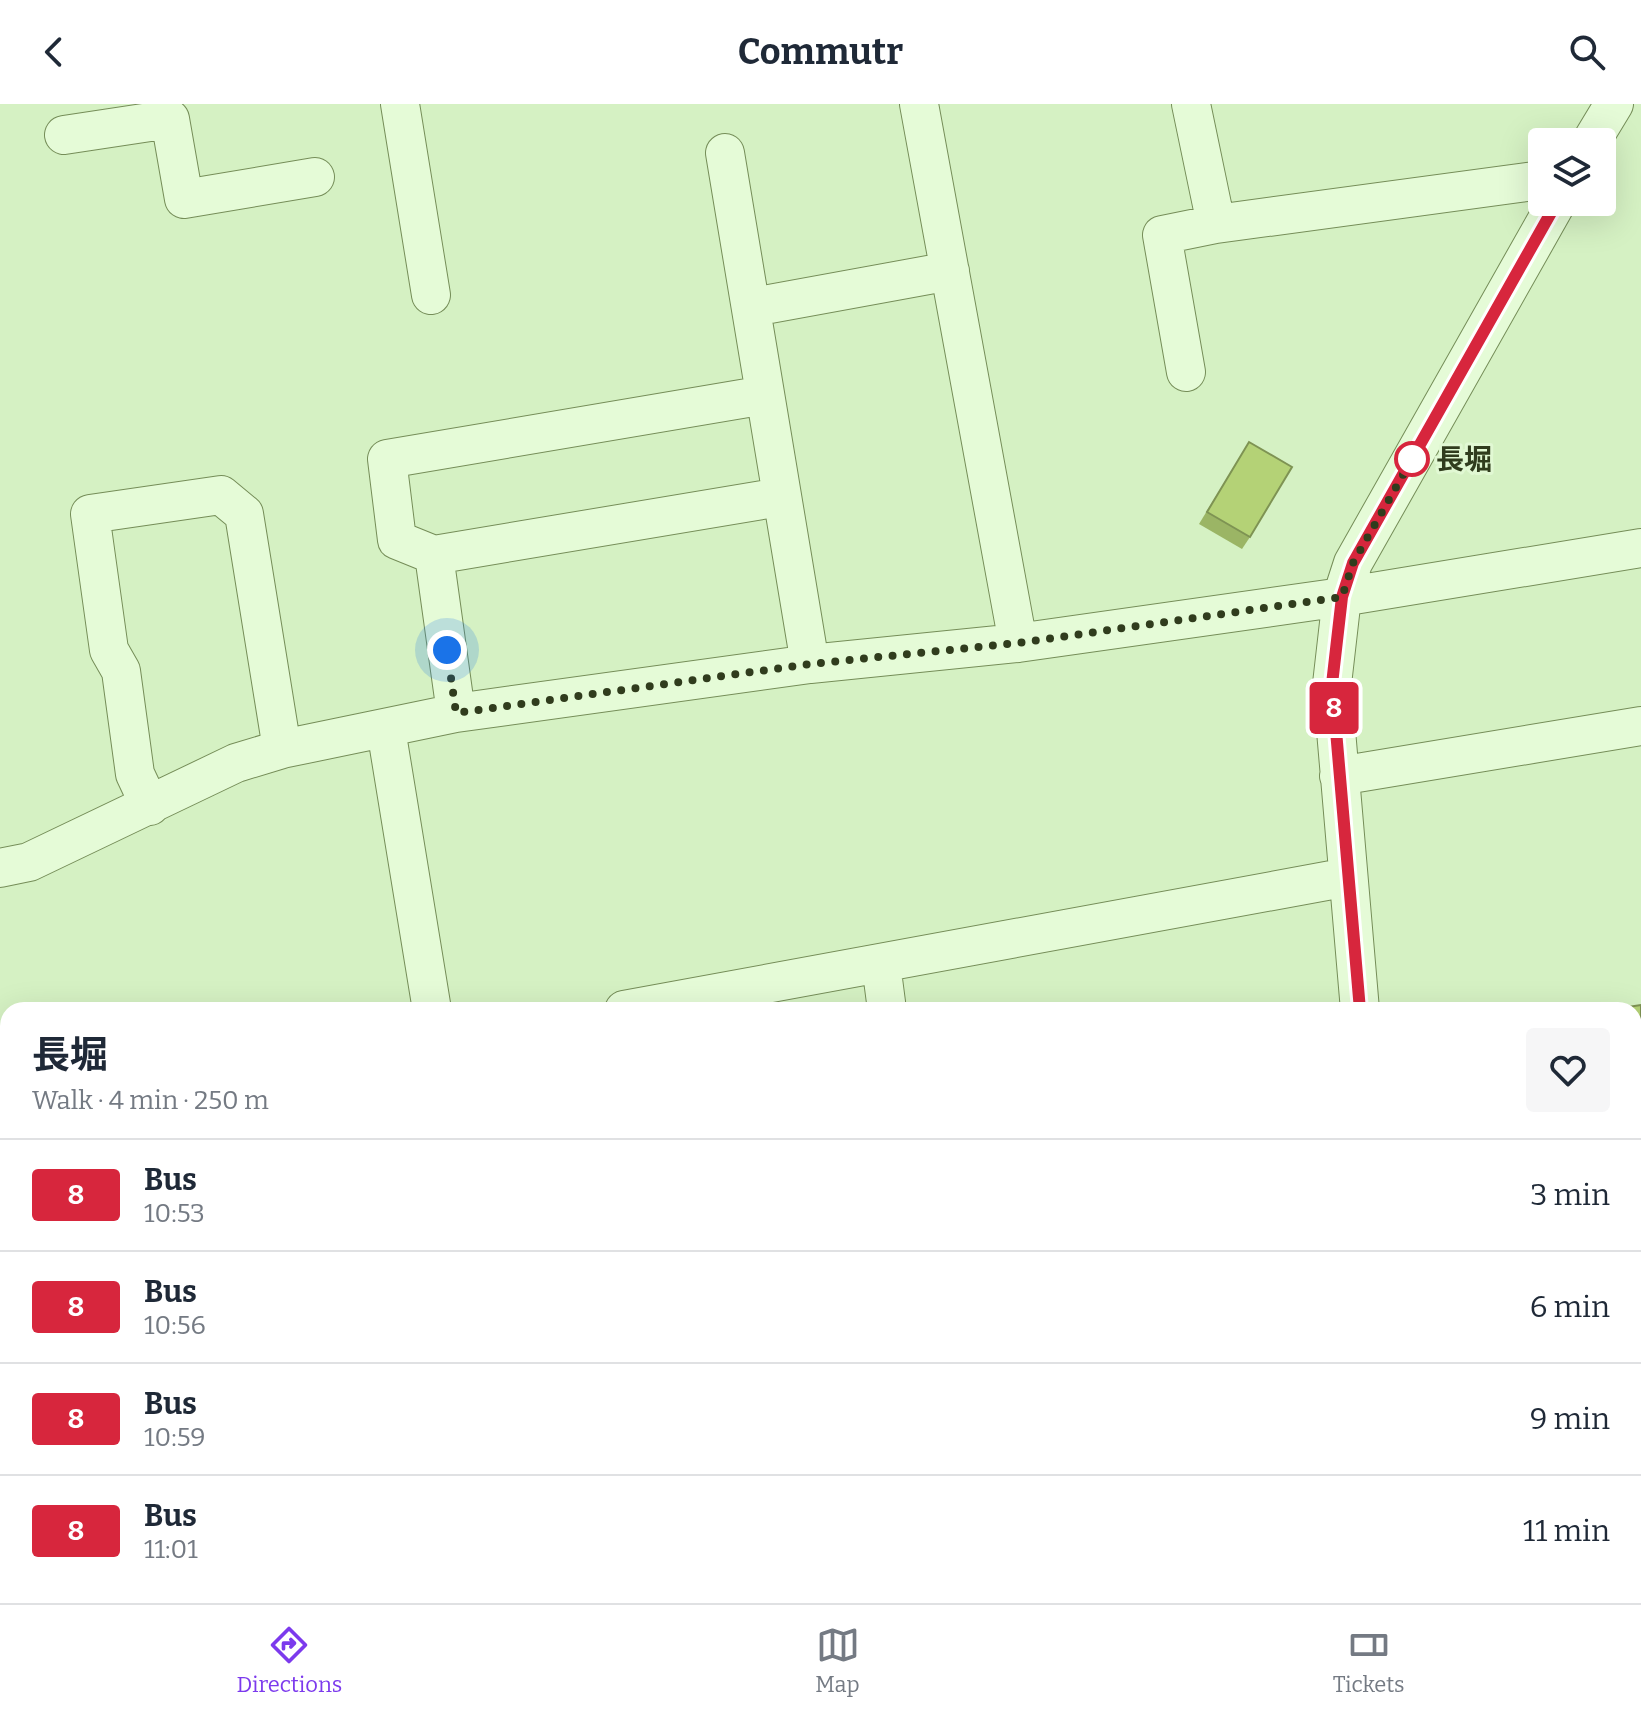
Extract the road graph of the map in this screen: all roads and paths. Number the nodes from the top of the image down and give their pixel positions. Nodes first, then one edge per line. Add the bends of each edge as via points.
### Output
1 (400, 104) edge
2 (919, 104) edge
3 (1191, 104) edge
4 (1614, 104) edge
5 (146, 112) edge
6 (1599, 128) edge
7 (64, 135) dead end
8 (725, 153) dead end
9 (315, 177) dead end
10 (1528, 182) edge
11 (1549, 216) edge
12 (1216, 224) junction
13 (950, 271) junction
14 (431, 295) dead end
15 (753, 307) junction
16 (1186, 372) dead end
17 (765, 395) junction
18 (780, 497) junction
19 (1641, 548) edge
20 (434, 555) junction
21 (1342, 597) junction
22 (1018, 643) junction
23 (810, 664) junction
24 (456, 713) junction
25 (1641, 726) edge
26 (386, 729) junction
27 (282, 749) junction
28 (1339, 776) junction
29 (150, 806) junction
30 (0, 868) edge
31 (1348, 877) junction
32 (881, 964) junction
33 (431, 1002) edge
34 (669, 1002) edge
35 (886, 1002) edge
36 (1359, 1002) edge

1 - 14 street
2 - 13 street
3 - 12 street
4 - 6 street
5 - 7 street
5 - 9 street via 170,119 184,199
8 - 15 street
10 - 12 street
11 - 21 street via 1353,563
12 - 16 street via 1162,235
13 - 15 street
13 - 22 street
15 - 17 street
17 - 18 street
17 - 20 street via 387,459 397,540
18 - 20 street
18 - 23 street
19 - 21 street
20 - 24 street
21 - 22 street
21 - 28 street via 1332,684
22 - 23 street
23 - 24 street
24 - 26 street
25 - 28 street
26 - 27 street
26 - 33 street
27 - 29 street via 236,763
27 - 29 street via 244,514 221,495 90,514 109,650 121,671 135,774
28 - 31 street
29 - 30 street via 29,862
31 - 32 street
31 - 36 street
32 - 34 street
32 - 35 street

